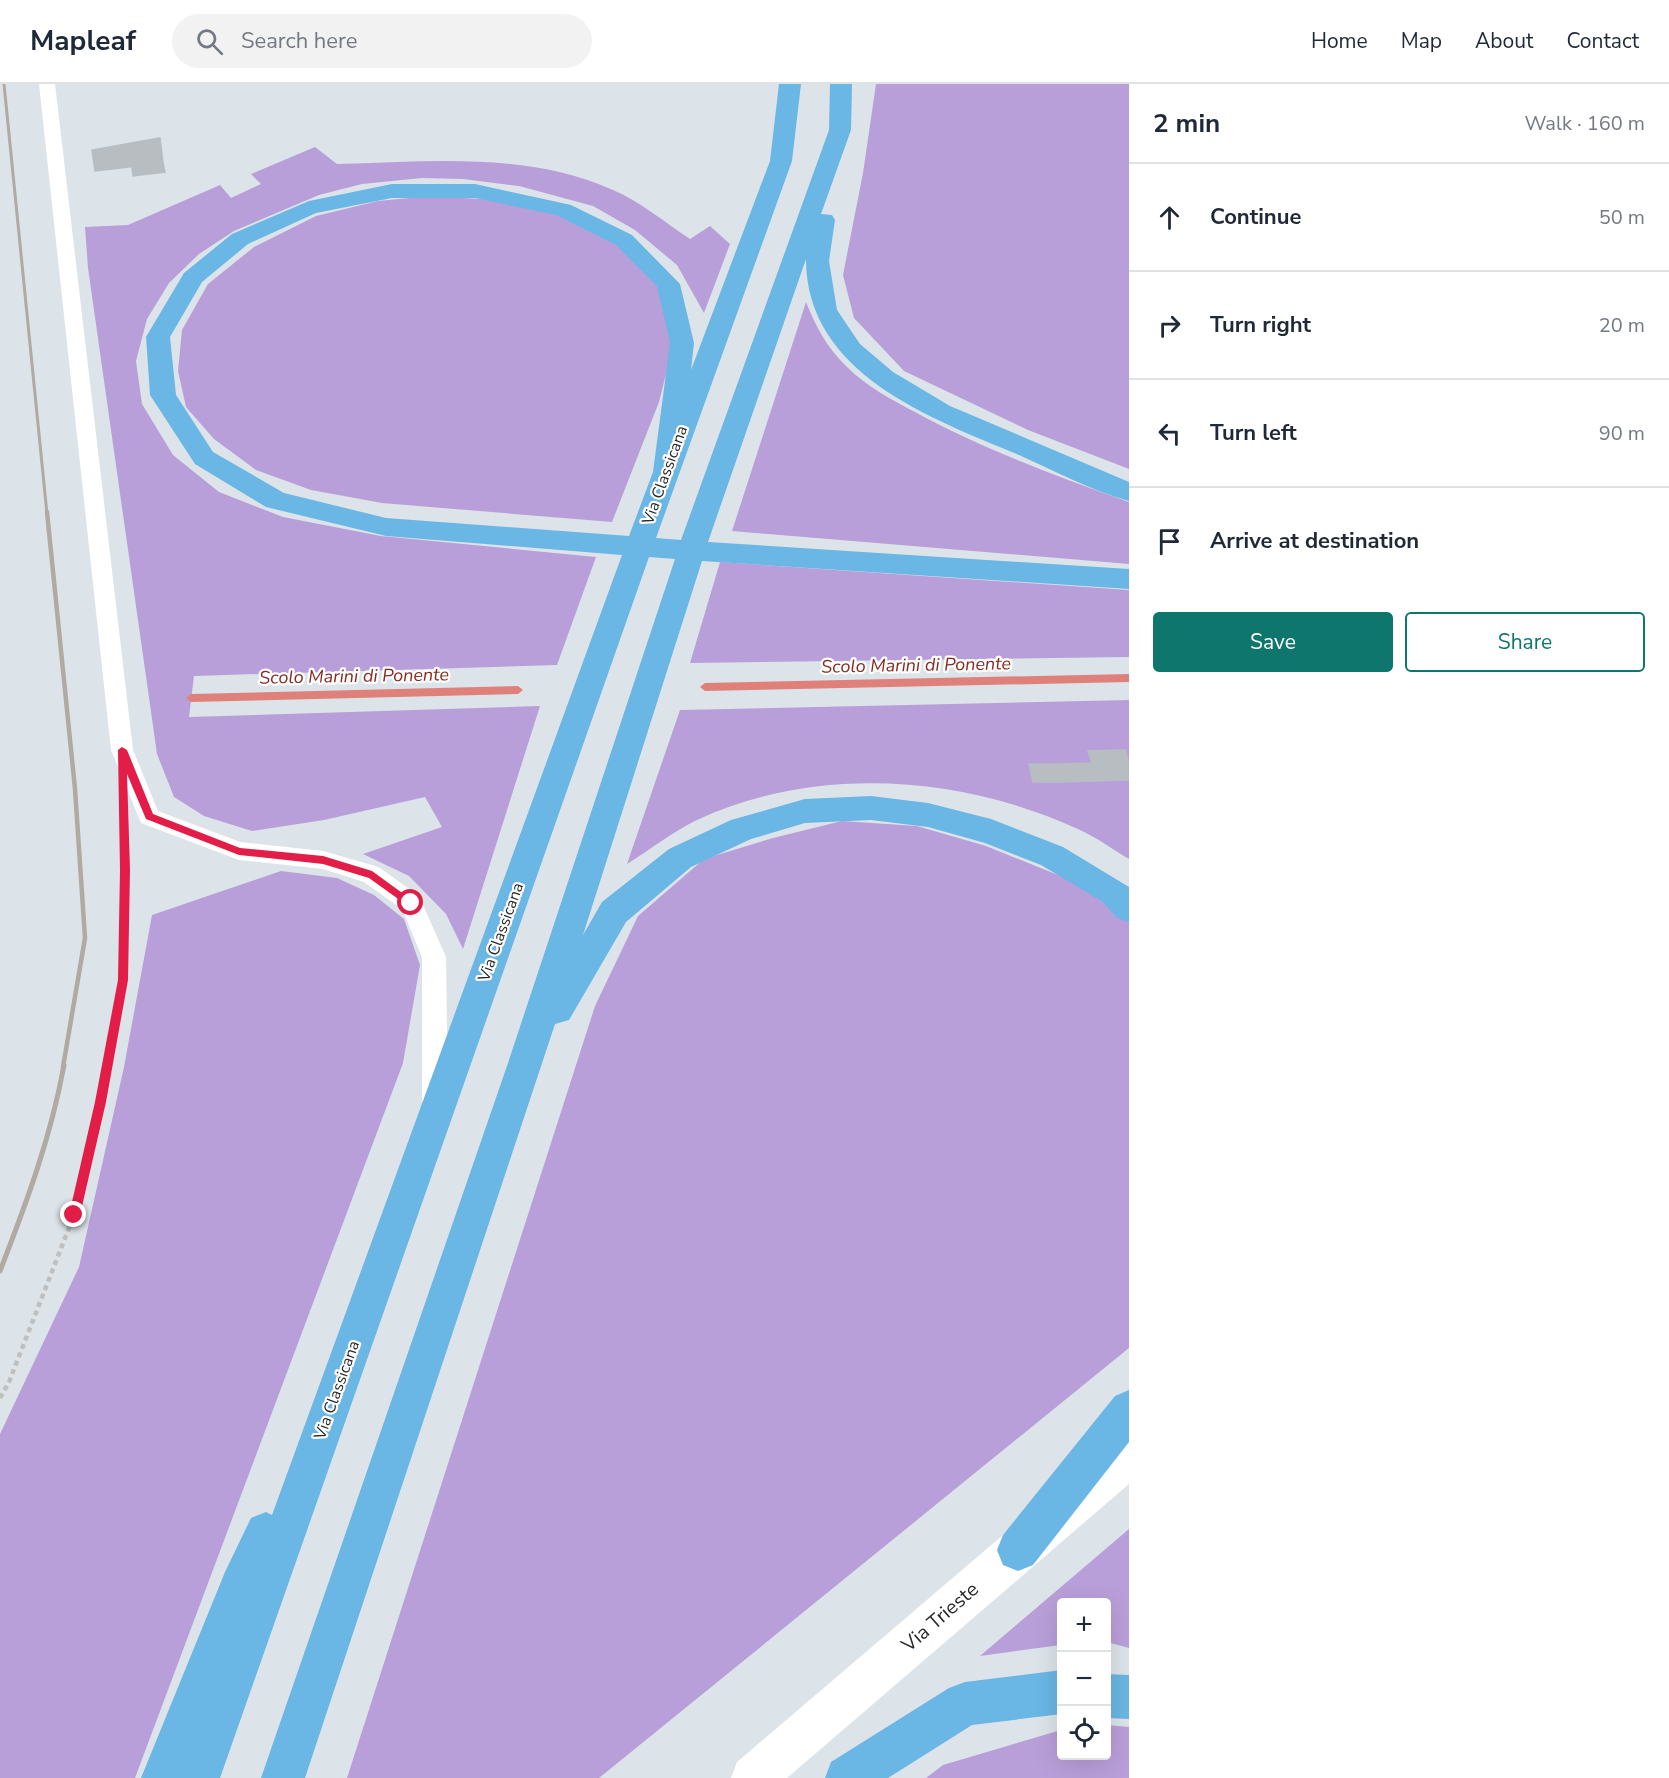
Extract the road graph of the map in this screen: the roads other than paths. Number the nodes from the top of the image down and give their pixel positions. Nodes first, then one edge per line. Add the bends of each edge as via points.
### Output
1 (47, 84) edge
2 (783, 84) edge
3 (790, 84) edge
4 (841, 84) edge
5 (787, 122) junction
6 (840, 130) junction
7 (666, 472) junction
8 (1129, 492) edge
9 (1129, 579) edge
10 (1129, 908) edge
11 (524, 1066) junction
12 (435, 1118) junction
13 (343, 1371) junction
14 (1129, 1410) edge
15 (1129, 1458) edge
16 (1018, 1550) junction
17 (1057, 1693) edge
18 (1111, 1696) edge
19 (1129, 1698) edge
20 (163, 1778) edge
21 (198, 1778) edge
22 (283, 1778) edge
23 (753, 1778) edge
24 (847, 1778) edge

1 - 12 lane via 122,750 149,817 239,851 323,860 372,875 411,903 434,957
2 - 5 highway
3 - 5 highway, Via Classicana
4 - 6 highway
5 - 7 highway, Via Classicana via 781,161
6 - 8 highway via 817,261 825,310 851,350 884,378 941,412
6 - 11 highway via 714,482
7 - 9 highway via 682,343 668,284 624,240 563,210 475,191 392,191 309,208 240,239 192,278 158,337 163,396 204,458 276,500 386,526 567,542
7 - 12 highway, Via Classicana
10 - 11 highway via 1114,893 1053,856 991,832 928,815 871,808 805,811 741,829 680,858 614,912
11 - 22 highway
12 - 13 highway, Via Classicana
13 - 20 highway via 240,1587
13 - 21 highway, Via Classicana
14 - 16 highway
15 - 16 main road, Via Trieste
16 - 23 main road, Via Trieste
17 - 24 highway via 965,1704
18 - 19 highway

